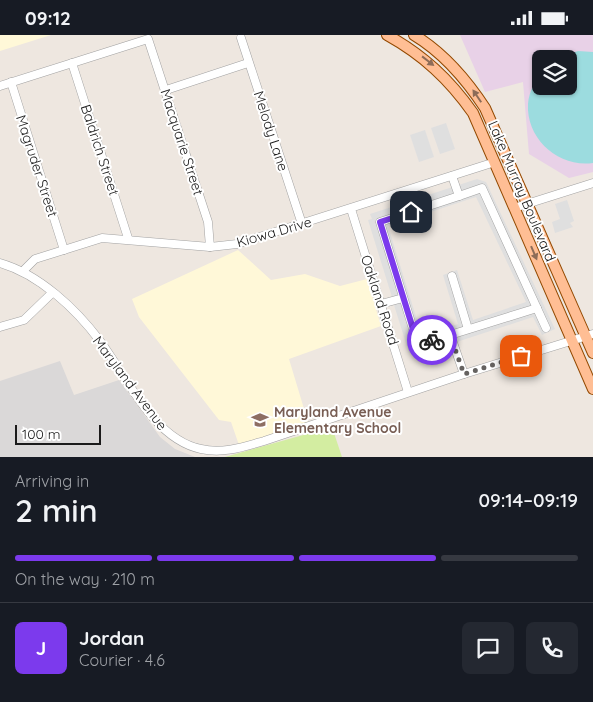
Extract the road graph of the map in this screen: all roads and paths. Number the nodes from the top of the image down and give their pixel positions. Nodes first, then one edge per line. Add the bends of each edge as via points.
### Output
1 (387, 35) edge
2 (414, 35) edge
3 (241, 38) dead end
4 (72, 63) junction
5 (248, 63) junction
6 (11, 82) junction
7 (0, 86) edge
8 (166, 90) junction
9 (495, 162) junction
10 (452, 176) junction
11 (593, 183) edge
12 (458, 196) junction
13 (526, 203) junction
14 (514, 208) junction
15 (351, 209) junction
16 (302, 224) junction
17 (128, 238) junction
18 (210, 247) junction
19 (64, 250) junction
20 (0, 263) edge
21 (24, 271) junction
22 (452, 275) dead end
23 (52, 293) junction
24 (403, 298) junction
25 (381, 304) junction
26 (537, 308) junction
27 (0, 327) edge
28 (546, 328) dead end
29 (468, 329) junction
30 (450, 335) junction
31 (590, 335) edge
32 (573, 339) junction
33 (593, 353) edge
34 (464, 374) junction
35 (593, 389) edge
36 (408, 392) junction

1 -> 9 main road, Lake Murray Boulevard via 418,53 453,85 476,119
13 -> 2 main road, Lake Murray Boulevard via 494,125 464,77
3 - 5 street, Melody Lane
4 - 6 street
4 - 8 street, Macquarie Street via 148,39
4 - 17 street, Baldrich Street
5 - 8 street
5 - 16 street, Melody Lane
6 - 7 street
6 - 19 street, Magruder Street
8 - 18 street, Macquarie Street via 208,222
9 - 10 street, Kiowa Drive
9 - 14 main road, Lake Murray Boulevard
10 - 12 street
10 - 15 street, Kiowa Drive
11 - 13 street
12 - 24 street via 380,222
12 - 26 street via 482,188
13 - 14 street
13 - 31 main road, Lake Murray Boulevard
14 -> 32 main road, Lake Murray Boulevard
15 - 16 street, Kiowa Drive
15 - 25 street, Oakland Road
16 - 18 street, Kiowa Drive via 254,239
17 - 18 street, Kiowa Drive
17 - 19 street, Kiowa Drive via 102,238
19 - 21 street, Kiowa Drive via 35,259
20 - 21 street, Maryland Avenue
21 - 23 street, Maryland Avenue
22 - 29 street
23 - 27 street via 24,320
23 - 36 street, Maryland Avenue via 81,318 99,340 163,429 199,449 232,450
24 - 25 street
24 - 30 street via 418,345
25 - 36 street, Oakland Road
26 - 28 street
26 - 29 street
29 - 30 street
30 - 34 street
31 - 32 street, Maryland Avenue
31 - 33 main road, Lake Murray Boulevard
32 - 34 street, Maryland Avenue
32 - 35 main road, Lake Murray Boulevard
34 - 36 street, Maryland Avenue

